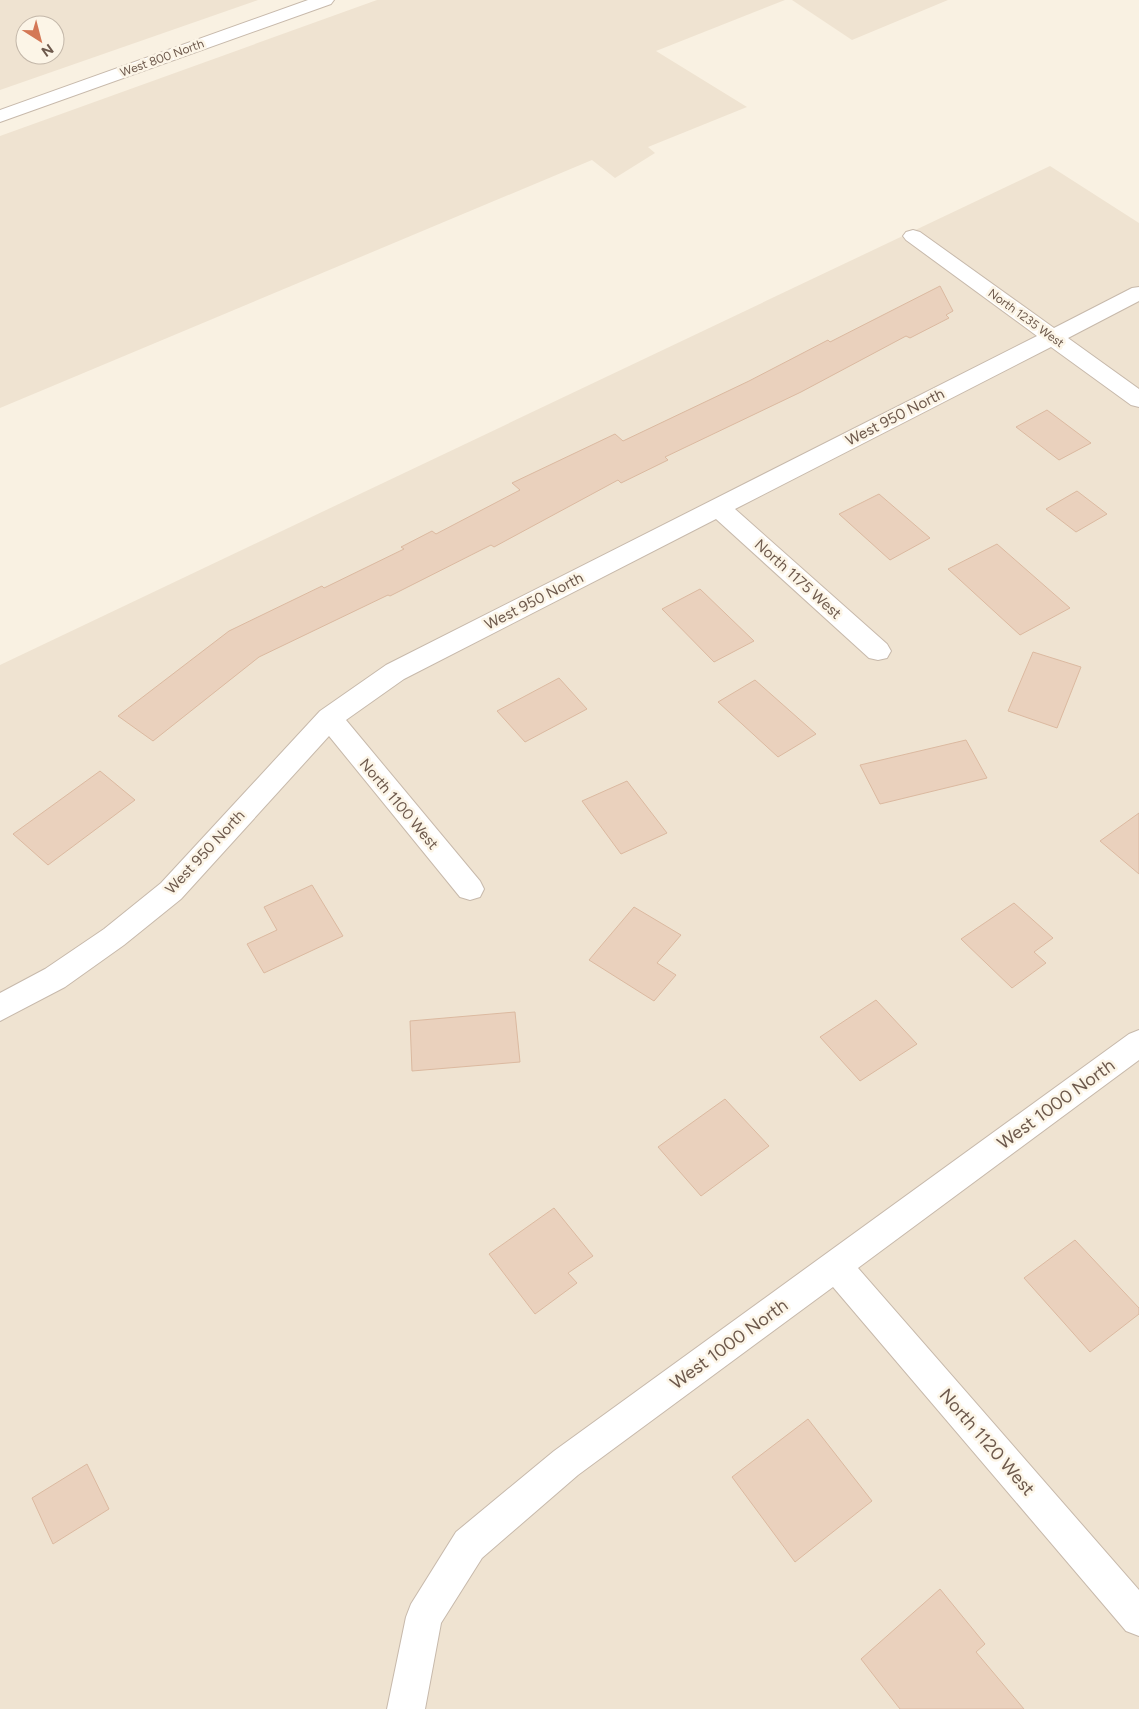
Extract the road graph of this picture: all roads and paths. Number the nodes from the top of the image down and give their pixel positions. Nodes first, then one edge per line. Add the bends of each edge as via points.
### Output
1 (325, 0) edge
2 (0, 116) edge
3 (913, 236) dead end
4 (1139, 293) edge
5 (1052, 337) junction
6 (1139, 400) edge
7 (718, 507) junction
8 (878, 651) dead end
9 (329, 718) junction
10 (470, 889) dead end
11 (0, 1008) edge
12 (1139, 1043) edge
13 (836, 1266) junction
14 (1139, 1618) edge
15 (406, 1709) edge

1 - 2 street, West 800 North
3 - 5 street, North 1235 West
4 - 5 street, West 950 North
5 - 6 street, North 1235 West
5 - 7 street, West 950 North
7 - 8 street, North 1175 West
7 - 9 street, West 950 North via 395,672
9 - 10 street, North 1100 West
9 - 11 street, West 950 North via 171,891 114,938 55,978
12 - 13 street, West 1000 North
13 - 14 street, North 1120 West
13 - 15 street, West 1000 North via 566,1463 469,1545 424,1617

